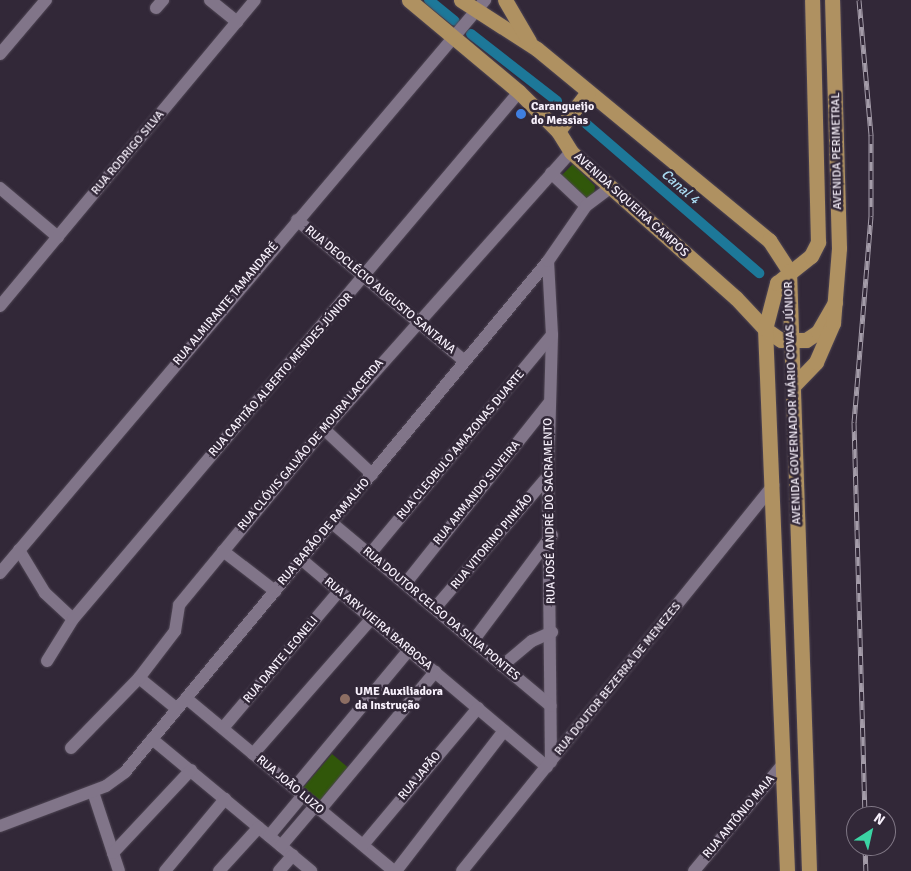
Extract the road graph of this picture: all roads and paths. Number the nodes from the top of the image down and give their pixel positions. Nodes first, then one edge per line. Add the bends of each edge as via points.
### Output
1 (46, 0) edge
2 (210, 0) edge
3 (256, 0) edge
4 (409, 0) edge
5 (461, 0) edge
6 (505, 0) edge
7 (812, 0) edge
8 (832, 0) edge
9 (478, 9) edge
10 (237, 22) junction
11 (455, 35) junction
12 (537, 50) junction
13 (0, 54) edge
14 (519, 92) junction
15 (585, 96) junction
16 (560, 128) junction
17 (571, 152) junction
18 (551, 173) junction
19 (0, 188) edge
20 (610, 188) junction
21 (586, 206) junction
22 (297, 220) junction
23 (58, 237) junction
24 (548, 261) junction
25 (789, 271) junction
26 (366, 277) junction
27 (835, 303) junction
28 (0, 306) edge
29 (416, 320) junction
30 (765, 329) junction
31 (552, 335) junction
32 (793, 341) junction
33 (463, 360) junction
34 (793, 386) junction
35 (549, 403) junction
36 (324, 429) junction
37 (372, 474) junction
38 (548, 476) junction
39 (774, 485) junction
40 (332, 523) junction
41 (552, 535) junction
42 (19, 550) junction
43 (223, 551) junction
44 (370, 554) junction
45 (301, 559) junction
46 (0, 572) edge
47 (405, 584) junction
48 (275, 591) junction
49 (339, 591) junction
50 (435, 608) junction
51 (372, 618) junction
52 (73, 619) junction
53 (552, 632) junction
54 (473, 640) junction
55 (409, 650) junction
56 (46, 661) dead end
57 (502, 666) junction
58 (435, 672) junction
59 (139, 678) junction
60 (186, 698) junction
61 (551, 706) junction
62 (478, 708) junction
63 (177, 709) junction
64 (223, 728) junction
65 (504, 731) junction
66 (152, 738) junction
67 (71, 748) dead end
68 (253, 754) junction
69 (784, 763) junction
70 (549, 764) junction
71 (190, 770) junction
72 (93, 792) junction
73 (299, 792) junction
74 (225, 799) junction
75 (318, 808) junction
76 (0, 826) edge
77 (259, 827) junction
78 (269, 836) junction
79 (363, 845) junction
80 (281, 846) junction
81 (113, 853) junction
82 (293, 855) junction
83 (119, 871) edge
84 (165, 871) edge
85 (219, 871) edge
86 (279, 871) edge
87 (312, 871) edge
88 (395, 871) edge
89 (462, 871) edge
90 (694, 871) edge
91 (788, 871) edge
92 (809, 871) edge

1 - 13 street
2 - 10 street
3 - 10 street, RUA RODRIGO SILVA
4 - 11 main road, AVENIDA SIQUEIRA CAMPOS
5 - 9 main road
6 - 12 main road via 508,13
7 - 25 main road, AVENIDA PERIMETRAL via 820,222 811,256
8 - 27 main road, AVENIDA PERIMETRAL via 839,248
9 - 11 street, RUA ALMIRANTE TAMANDARÉ
9 - 12 main road
10 - 23 street, RUA RODRIGO SILVA
11 - 14 main road, AVENIDA SIQUEIRA CAMPOS
11 - 22 street, RUA ALMIRANTE TAMANDARÉ
12 - 15 main road
14 - 16 main road, AVENIDA SIQUEIRA CAMPOS
14 - 26 street, RUA CAPITÃO ALBERTO MENDES JÚNIOR
15 - 16 main road
15 - 25 main road via 769,240
16 - 17 main road, AVENIDA SIQUEIRA CAMPOS
17 - 18 street, RUA CLÓVIS GALVÃO DE MOURA LACERDA
17 - 20 main road, AVENIDA SIQUEIRA CAMPOS
18 - 21 street
18 - 29 street, RUA CLÓVIS GALVÃO DE MOURA LACERDA
19 - 23 street
20 - 21 street, RUA BARÃO DE RAMALHO
20 - 30 main road, AVENIDA SIQUEIRA CAMPOS via 736,298
21 - 24 street, RUA BARÃO DE RAMALHO
22 - 26 street, RUA DEOCLÉCIO AUGUSTO SANTANA
22 - 42 street, RUA ALMIRANTE TAMANDARÉ
23 - 28 street, RUA RODRIGO SILVA
24 - 31 street, RUA JOSÉ ANDRÉ DO SACRAMENTO
24 - 33 street, RUA BARÃO DE RAMALHO
25 - 30 main road, AVENIDA GOVERNADOR MÁRIO COVAS JÚNIOR via 772,291
25 - 32 main road, AVENIDA GOVERNADOR MÁRIO COVAS JÚNIOR
26 - 29 street, RUA DEOCLÉCIO AUGUSTO SANTANA
26 - 52 street, RUA CAPITÃO ALBERTO MENDES JÚNIOR
27 - 32 main road via 818,332 806,340
27 - 34 main road, AVENIDA PERIMETRAL via 828,339
29 - 33 street, RUA DEOCLÉCIO AUGUSTO SANTANA
29 - 36 street, RUA CLÓVIS GALVÃO DE MOURA LACERDA
30 - 32 main road, AVENIDA SIQUEIRA CAMPOS via 781,340
30 - 39 main road, AVENIDA GOVERNADOR MÁRIO COVAS JÚNIOR
31 - 35 street, RUA JOSÉ ANDRÉ DO SACRAMENTO
31 - 44 street, RUA CLEOBULO AMAZONAS DUARTE
32 - 34 main road, AVENIDA GOVERNADOR MÁRIO COVAS JÚNIOR
33 - 37 street, RUA BARÃO DE RAMALHO
34 - 92 main road, AVENIDA GOVERNADOR MÁRIO COVAS JÚNIOR
35 - 38 street, RUA JOSÉ ANDRÉ DO SACRAMENTO
35 - 47 street, RUA ARMANDO SILVEIRA
36 - 37 street
36 - 43 street, RUA CLÓVIS GALVÃO DE MOURA LACERDA
37 - 40 street, RUA BARÃO DE RAMALHO
38 - 41 street, RUA JOSÉ ANDRÉ DO SACRAMENTO
38 - 50 street, RUA VITORINO PINHÃO
39 - 69 main road, AVENIDA GOVERNADOR MÁRIO COVAS JÚNIOR
39 - 70 street, RUA DOUTOR BEZERRA DE MENEZES
40 - 44 street, RUA DOUTOR CELSO DA SILVA PONTES
40 - 45 street, RUA BARÃO DE RAMALHO
41 - 53 street, RUA JOSÉ ANDRÉ DO SACRAMENTO
41 - 54 street
42 - 46 street, RUA ALMIRANTE TAMANDARÉ
42 - 52 street via 45,593
43 - 48 street
43 - 59 street, RUA CLÓVIS GALVÃO DE MOURA LACERDA via 179,605 175,631
44 - 47 street, RUA DOUTOR CELSO DA SILVA PONTES
45 - 48 street, RUA BARÃO DE RAMALHO
45 - 49 street, RUA ARY VIEIRA BARBOSA
47 - 50 street, RUA DOUTOR CELSO DA SILVA PONTES
48 - 60 street, RUA BARÃO DE RAMALHO
49 - 51 street, RUA ARY VIEIRA BARBOSA
49 - 64 street, RUA DANTE LEONELI
50 - 54 street, RUA DOUTOR CELSO DA SILVA PONTES
51 - 55 street, RUA ARY VIEIRA BARBOSA
51 - 68 street
52 - 56 street, RUA CAPITÃO ALBERTO MENDES JÚNIOR
53 - 57 street via 532,641
53 - 61 street, RUA JOSÉ ANDRÉ DO SACRAMENTO
54 - 57 street, RUA DOUTOR CELSO DA SILVA PONTES
55 - 58 street, RUA ARY VIEIRA BARBOSA
55 - 73 street
57 - 61 street, RUA DOUTOR CELSO DA SILVA PONTES
58 - 62 street, RUA ARY VIEIRA BARBOSA
58 - 75 street
59 - 63 street
59 - 67 street, RUA CLÓVIS GALVÃO DE MOURA LACERDA
60 - 63 street, RUA BARÃO DE RAMALHO
60 - 64 street, RUA JOÃO LUZO
61 - 70 street, RUA JOSÉ ANDRÉ DO SACRAMENTO
62 - 65 street, RUA ARY VIEIRA BARBOSA
62 - 79 street, RUA JAPÃO
63 - 66 street, RUA BARÃO DE RAMALHO
64 - 68 street, RUA JOÃO LUZO
65 - 70 street, RUA ARY VIEIRA BARBOSA
65 - 88 street
66 - 71 street
66 - 72 street, RUA BARÃO DE RAMALHO via 120,777
68 - 73 street, RUA JOÃO LUZO
69 - 90 street, RUA ANTÔNIO MAIA
69 - 91 main road, AVENIDA GOVERNADOR MÁRIO COVAS JÚNIOR
70 - 89 street, RUA DOUTOR BEZERRA DE MENEZES
71 - 74 street
71 - 81 street
72 - 76 street, RUA BARÃO DE RAMALHO
72 - 81 street
73 - 75 street, RUA JOÃO LUZO
73 - 78 street
74 - 77 street
74 - 84 street
75 - 79 street, RUA JOÃO LUZO
75 - 80 street
77 - 78 street
77 - 85 street
78 - 80 street
79 - 88 street, RUA JOÃO LUZO
80 - 82 street
81 - 83 street
82 - 86 street
82 - 87 street

